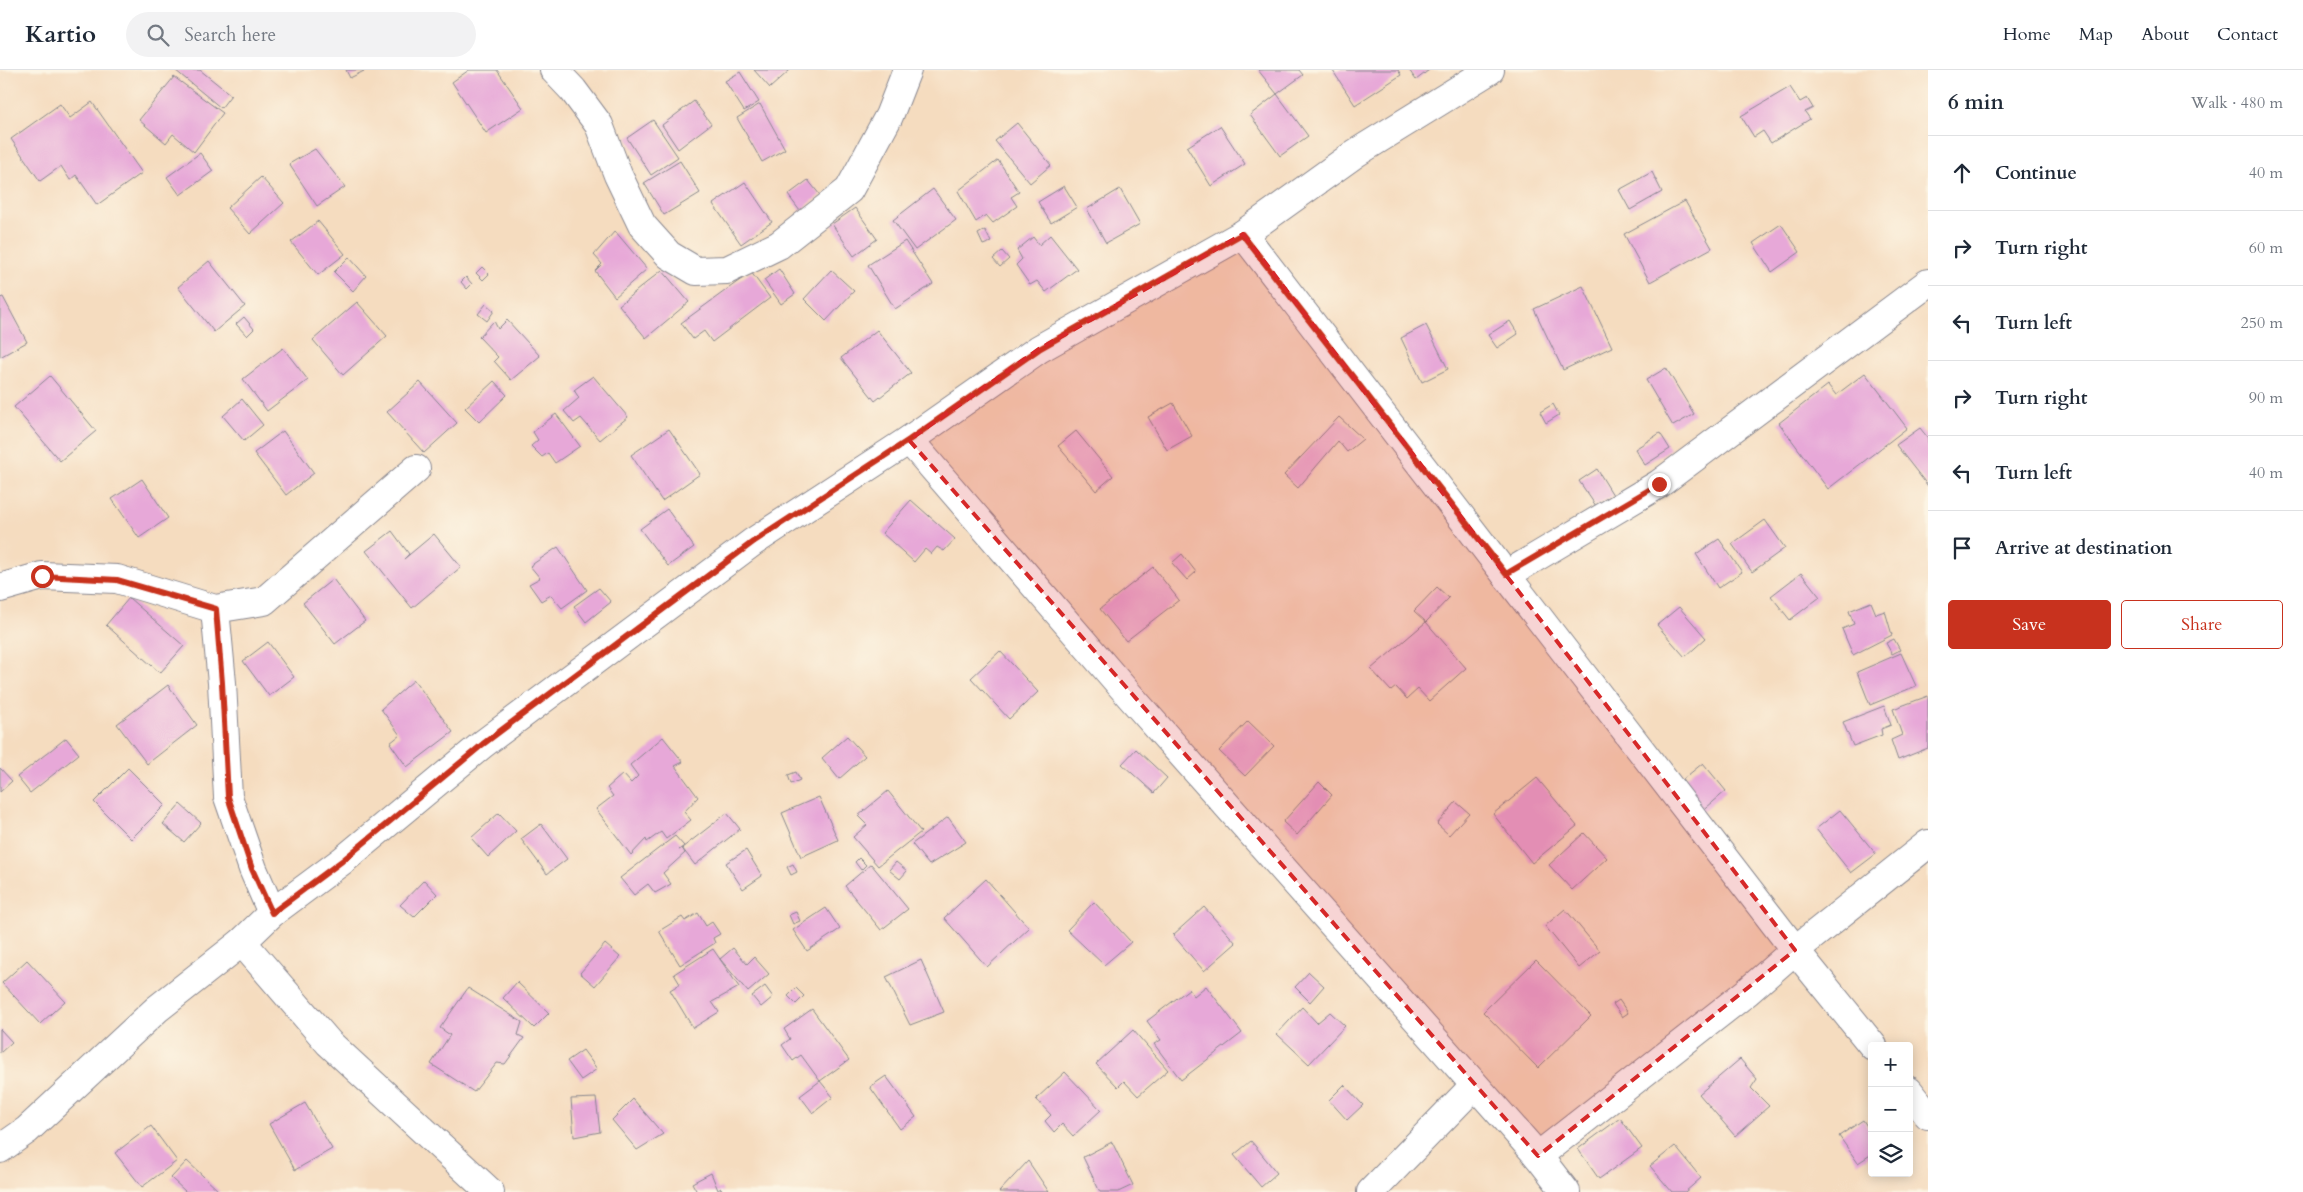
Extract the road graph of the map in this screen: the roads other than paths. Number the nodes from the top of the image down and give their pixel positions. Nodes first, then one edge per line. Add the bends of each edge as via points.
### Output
1 (554, 70) edge
2 (907, 70) edge
3 (1490, 70) edge
4 (1242, 234) junction
5 (1928, 283) edge
6 (909, 440) junction
7 (416, 469) dead end
8 (1506, 574) junction
9 (0, 588) edge
10 (216, 609) junction
11 (1928, 844) edge
12 (272, 913) junction
13 (242, 942) junction
14 (1795, 950) junction
15 (1870, 1042) edge
16 (1474, 1086) junction
17 (1913, 1096) edge
18 (1928, 1115) edge
19 (0, 1149) edge
20 (1538, 1156) junction
21 (490, 1192) edge
22 (1371, 1192) edge
23 (1566, 1192) edge

1 - 2 street via 574,90 599,125 642,226 669,255 696,271 727,270 779,245 848,190 889,116
3 - 4 street via 1356,153
4 - 6 street via 1039,349
4 - 8 street
5 - 8 street via 1659,484
6 - 12 street via 753,542 483,744 342,861
6 - 16 street
7 - 10 street via 264,601
8 - 14 street
9 - 10 street via 42,576 117,580
10 - 12 street via 228,797 252,869
11 - 14 street
12 - 13 street
13 - 19 street via 157,1009 27,1130
13 - 21 street via 329,1043
14 - 15 street
14 - 20 street via 1740,998
16 - 20 street
16 - 22 street
17 - 18 street
20 - 23 street

